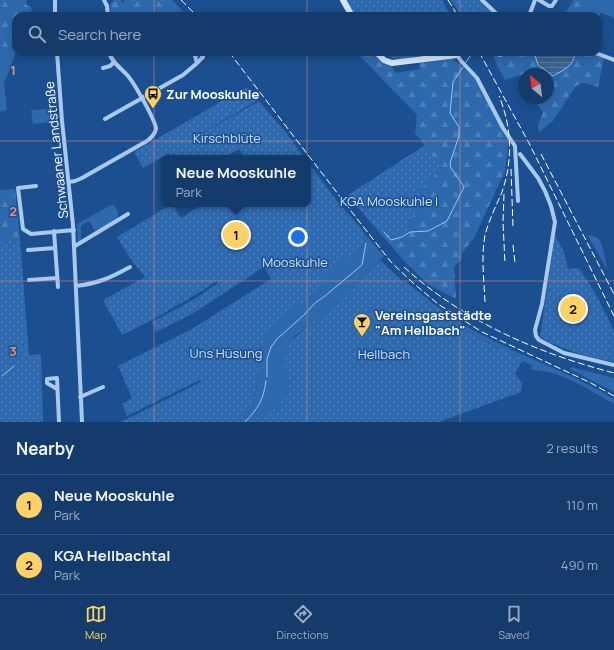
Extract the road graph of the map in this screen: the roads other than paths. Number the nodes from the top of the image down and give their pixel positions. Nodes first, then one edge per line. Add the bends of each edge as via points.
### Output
1 (55, 0) edge
2 (104, 0) edge
3 (343, 0) edge
4 (482, 0) edge
5 (535, 0) edge
6 (540, 0) edge
7 (556, 0) edge
8 (55, 12) edge
9 (108, 12) edge
10 (350, 12) edge
11 (495, 12) edge
12 (530, 12) edge
13 (602, 55) edge
14 (57, 56) edge
15 (111, 56) edge
16 (380, 56) edge
17 (443, 56) edge
18 (459, 56) edge
19 (614, 60) edge
20 (114, 62) junction
21 (197, 63) dead end
22 (103, 68) dead end
23 (142, 98) junction
24 (105, 119) dead end
25 (520, 154) dead end
26 (69, 182) junction
27 (36, 186) dead end
28 (518, 201) dead end
29 (128, 214) dead end
30 (74, 230) junction
31 (54, 232) junction
32 (74, 246) junction
33 (55, 248) junction
34 (28, 250) dead end
35 (130, 267) dead end
36 (57, 278) junction
37 (29, 280) dead end
38 (58, 286) dead end
39 (76, 286) junction
40 (614, 365) edge
41 (103, 387) dead end
42 (57, 389) dead end
43 (80, 397) junction
44 (59, 422) edge
45 (82, 422) edge

1 - 8 street
2 - 9 street
3 - 10 street
4 - 11 street
5 - 12 street
6 - 7 street via 549,6
13 - 19 street
14 - 26 street, Schwaaner Landstraße
15 - 20 street
16 - 17 street via 392,63
18 - 28 street via 474,74 515,146
20 - 22 street
20 - 23 street via 129,77
21 - 23 street via 183,75
23 - 24 street
23 - 26 street via 156,124 153,136 82,178
25 - 40 street via 546,191 555,222 536,336 564,353
26 - 30 street, Schwaaner Landstraße
27 - 31 street via 18,188 23,229 31,234
29 - 32 street
30 - 31 street
30 - 32 street, Schwaaner Landstraße
31 - 33 street
32 - 39 street, Schwaaner Landstraße
33 - 34 street
33 - 36 street
35 - 39 street via 108,279
36 - 37 street
36 - 38 street
39 - 43 street, Schwaaner Landstraße
41 - 43 street
42 - 44 street
43 - 45 street, Schwaaner Landstraße

